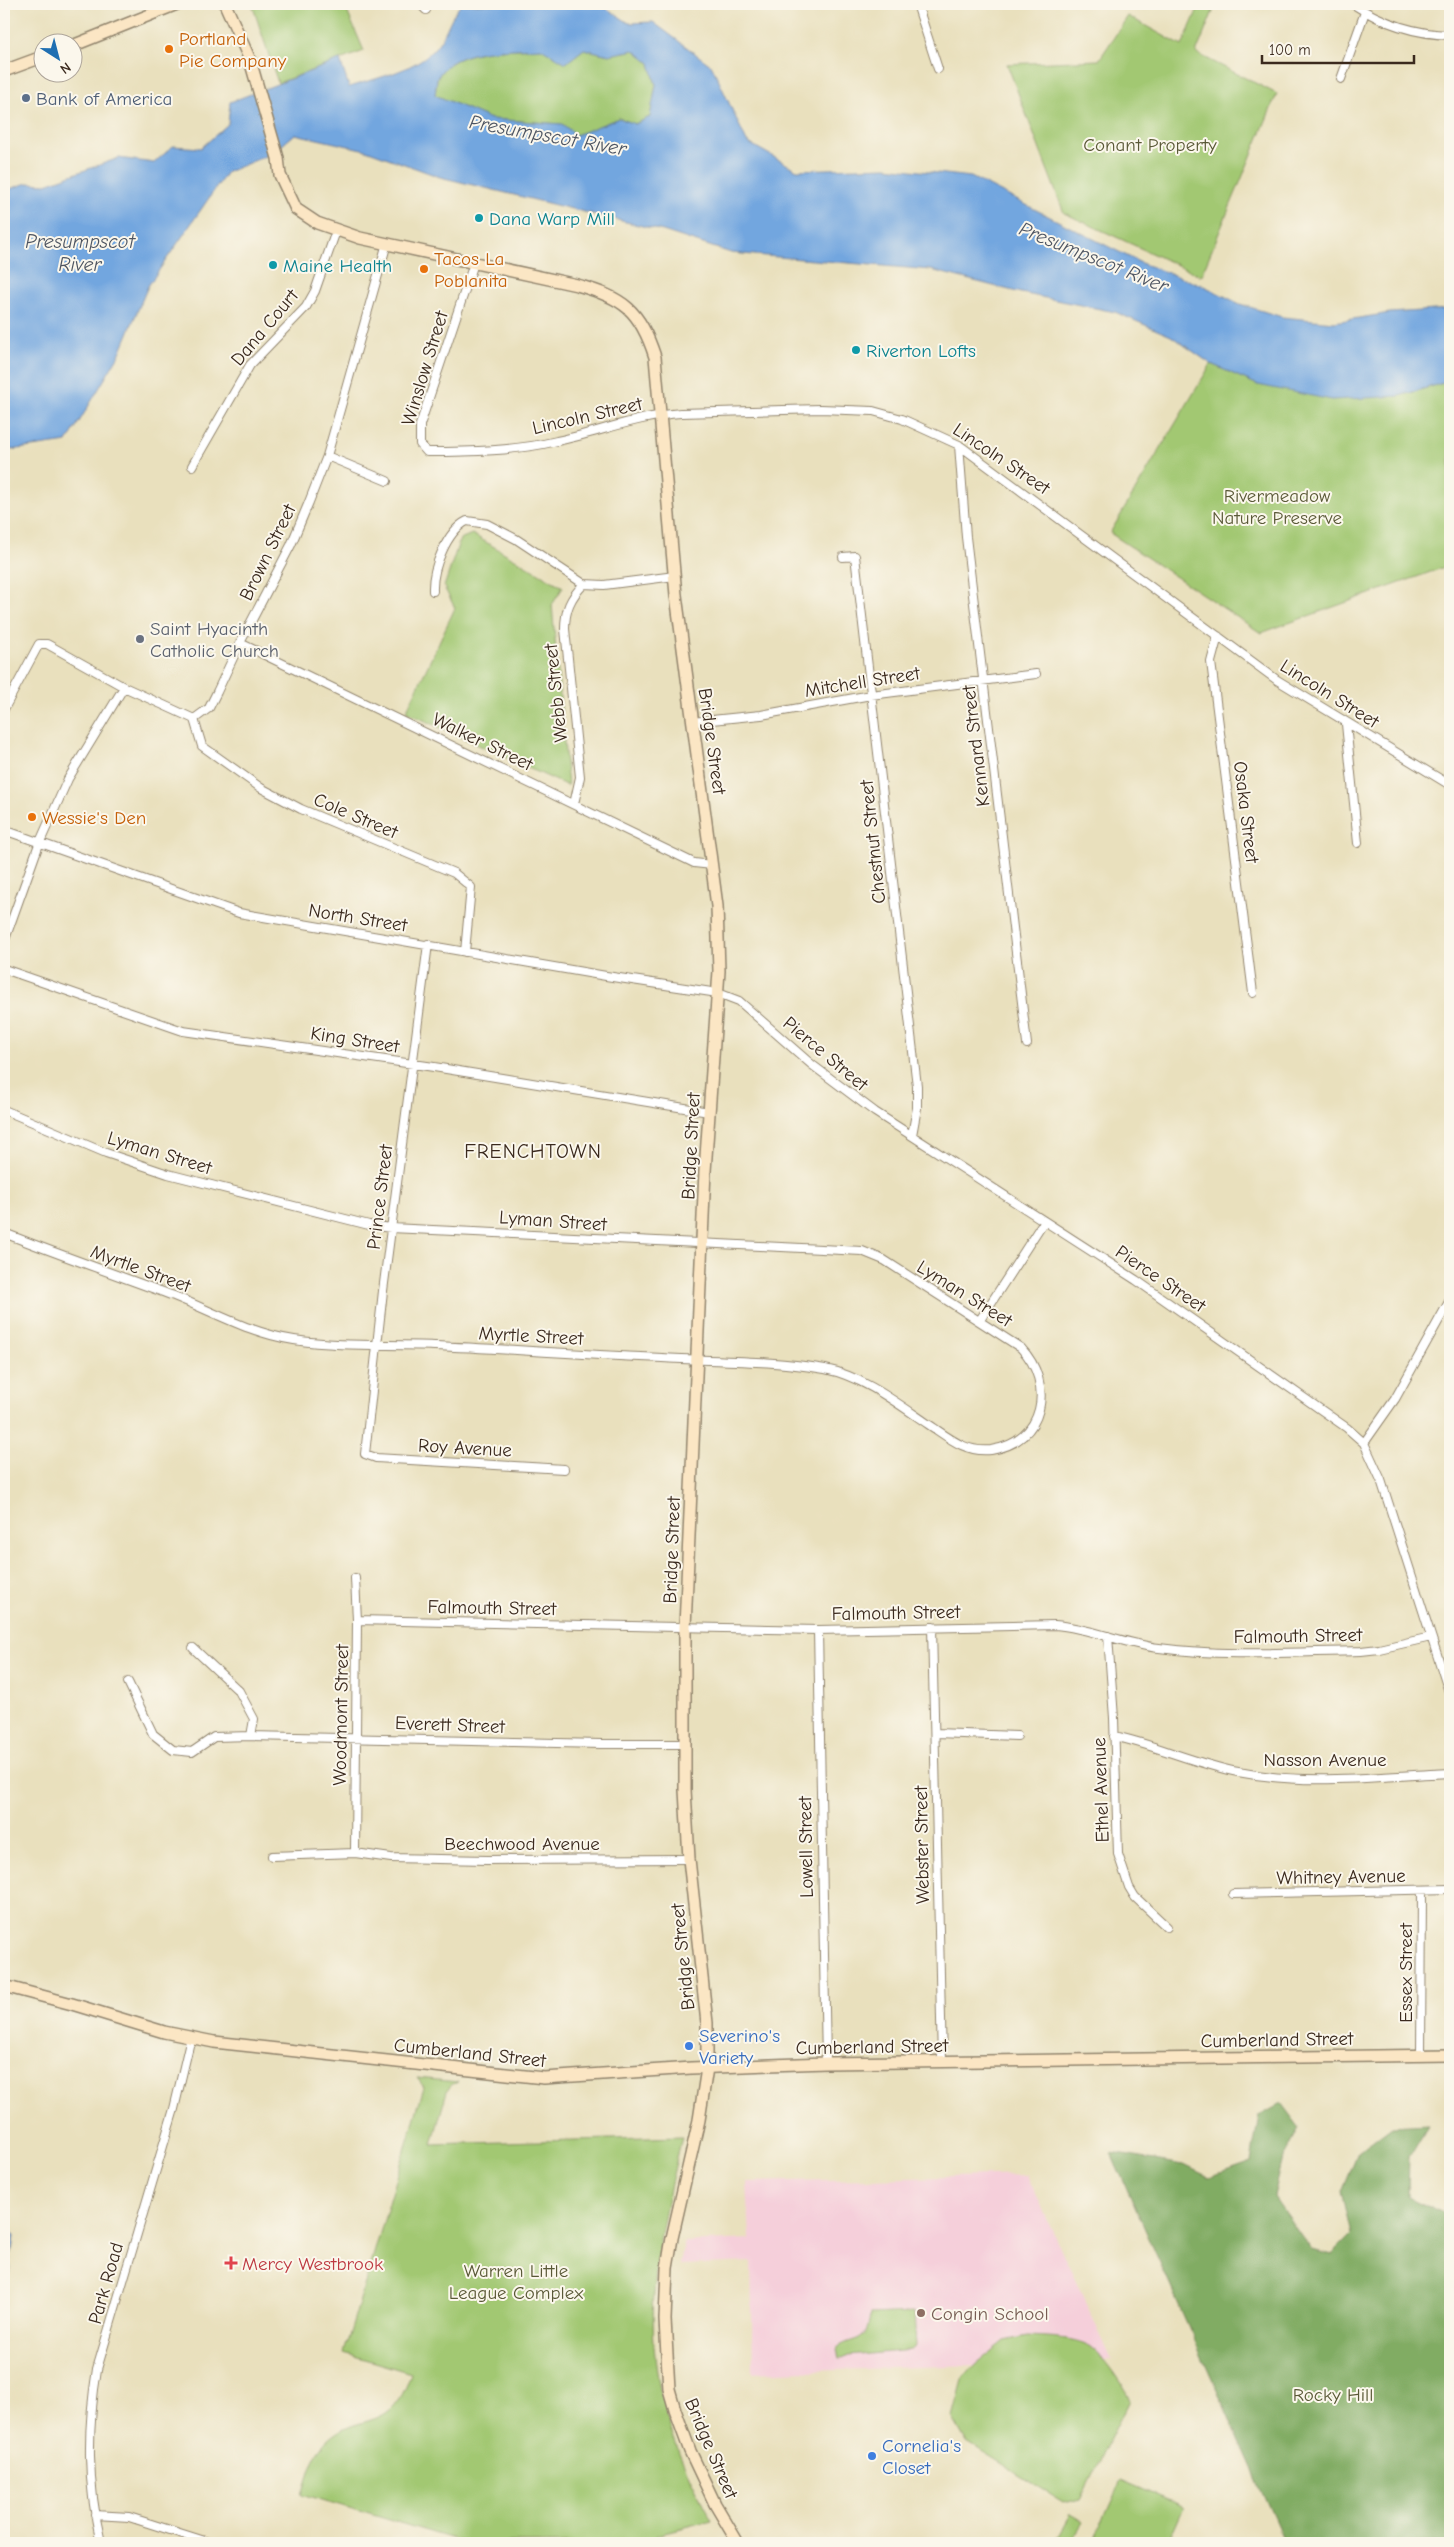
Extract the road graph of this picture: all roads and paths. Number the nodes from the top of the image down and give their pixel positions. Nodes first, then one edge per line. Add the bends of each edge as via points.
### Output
1 (177, 4) edge
2 (225, 4) edge
3 (420, 4) edge
4 (781, 4) edge
5 (792, 4) edge
6 (917, 4) edge
7 (1353, 4) edge
8 (426, 10) dead end
9 (1365, 12) junction
10 (1450, 36) edge
11 (82, 42) edge
12 (32, 61) edge
13 (938, 69) dead end
14 (4, 71) edge
15 (1341, 79) dead end
16 (336, 230) junction
17 (387, 243) junction
18 (474, 263) junction
19 (660, 414) junction
20 (960, 445) junction
21 (427, 452) joint
22 (327, 456) junction
23 (192, 466) dead end
24 (387, 481) dead end
25 (843, 557) dead end
26 (675, 576) junction
27 (584, 584) junction
28 (433, 591) dead end
29 (1218, 636) junction
30 (240, 642) junction
31 (1036, 674) dead end
32 (983, 680) junction
33 (124, 687) junction
34 (871, 695) junction
35 (4, 708) edge
36 (194, 719) junction
37 (692, 722) junction
38 (1346, 724) junction
39 (1450, 786) edge
40 (574, 804) junction
41 (4, 830) edge
42 (1358, 843) dead end
43 (39, 844) junction
44 (712, 865) junction
45 (4, 942) edge
46 (428, 944) junction
47 (465, 952) junction
48 (4, 969) edge
49 (718, 993) junction
50 (1253, 993) dead end
51 (1026, 1044) dead end
52 (413, 1065) junction
53 (4, 1110) edge
54 (710, 1112) junction
55 (912, 1135) junction
56 (1044, 1221) junction
57 (391, 1228) junction
58 (4, 1233) edge
59 (703, 1245) junction
60 (1450, 1300) edge
61 (980, 1320) junction
62 (377, 1346) junction
63 (696, 1360) junction
64 (1038, 1413) joint
65 (1364, 1443) junction
66 (365, 1454) joint
67 (564, 1469) dead end
68 (355, 1578) dead end
69 (357, 1620) junction
70 (685, 1627) junction
71 (932, 1627) junction
72 (818, 1630) junction
73 (1108, 1636) junction
74 (1431, 1637) junction
75 (193, 1648) dead end
76 (128, 1682) dead end
77 (1450, 1695) edge
78 (936, 1733) junction
79 (251, 1736) junction
80 (1017, 1736) dead end
81 (1114, 1736) junction
82 (357, 1738) junction
83 (685, 1744) junction
84 (1450, 1773) edge
85 (355, 1854) junction
86 (272, 1856) dead end
87 (689, 1859) junction
88 (1450, 1889) edge
89 (1422, 1890) junction
90 (1233, 1894) dead end
91 (1167, 1927) dead end
92 (4, 1986) edge
93 (191, 2037) junction
94 (1421, 2055) junction
95 (1450, 2055) edge
96 (942, 2062) junction
97 (826, 2063) junction
98 (707, 2068) junction
99 (95, 2516) junction
100 (101, 2543) edge
101 (211, 2543) edge
102 (738, 2543) edge

1 - 11 street
2 - 16 street, Bridge Street via 240,33 260,88 280,175 296,209
3 - 8 street
4 - 5 street
6 - 13 street
7 - 9 street
9 - 10 street via 1409,30
9 - 15 street
12 - 14 street
16 - 17 street, Bridge Street
16 - 23 street, Dana Court via 306,308 250,365
17 - 18 street, Bridge Street
17 - 22 street, Brown Street
18 - 19 street, Bridge Street via 597,291 627,306 643,324 653,350
18 - 21 street, Winslow Street via 420,425 420,444
19 - 20 street, Lincoln Street via 861,410 902,419
19 - 21 street, Lincoln Street via 550,443
19 - 26 street, Bridge Street
20 - 29 street, Lincoln Street
20 - 32 street, Kennard Street via 966,537
22 - 24 street
22 - 30 street, Brown Street via 291,546
25 - 34 street, Chestnut Street via 855,556
26 - 27 street via 604,585
26 - 37 street, Bridge Street
27 - 28 street via 516,539 487,524 467,521 452,531 448,539
27 - 40 street, Webb Street via 566,609 565,619 580,777
29 - 38 street, Lincoln Street via 1277,680
29 - 50 street, Osaka Street via 1212,662
30 - 36 street, Brown Street via 209,708
30 - 40 street, Walker Street
31 - 32 street, Mitchell Street
32 - 34 street, Mitchell Street
32 - 51 street, Kennard Street
33 - 35 street via 47,644 39,644
33 - 36 street
33 - 43 street via 68,779
34 - 37 street, Mitchell Street via 761,715
34 - 55 street, Chestnut Street via 917,1086
36 - 47 street, Cole Street via 202,746 261,788 301,809 464,880 471,887
37 - 44 street, Bridge Street
38 - 39 street, Lincoln Street
38 - 42 street
40 - 44 street, Walker Street via 694,863
41 - 43 street, North Street
43 - 45 street
43 - 46 street, North Street via 238,913
44 - 49 street, Bridge Street via 717,906
46 - 47 street, North Street
46 - 52 street, Prince Street
47 - 49 street, North Street
48 - 52 street, King Street via 183,1031
49 - 54 street, Bridge Street
49 - 55 street, Pierce Street via 749,1008 836,1084
52 - 54 street, King Street
52 - 57 street, Prince Street
53 - 57 street, Lyman Street via 106,1153 168,1174
54 - 59 street, Bridge Street
55 - 56 street, Pierce Street
56 - 61 street
56 - 65 street, Pierce Street via 1175,1306
57 - 59 street, Lyman Street
57 - 62 street, Prince Street
58 - 62 street, Myrtle Street via 271,1335 312,1342
59 - 61 street, Lyman Street via 862,1251 884,1260
59 - 63 street, Bridge Street
60 - 65 street via 1395,1399
61 - 64 street, Lyman Street via 1020,1348 1036,1368 1042,1391
62 - 63 street, Myrtle Street
62 - 66 street, Prince Street
63 - 64 street, Myrtle Street via 838,1372 868,1386 956,1443 977,1450 996,1449 1014,1442
63 - 70 street, Bridge Street
65 - 74 street, Pierce Street via 1381,1480
66 - 67 street, Roy Avenue via 376,1458
68 - 69 street, Woodmont Street
69 - 70 street, Falmouth Street
69 - 82 street, Woodmont Street
70 - 72 street, Falmouth Street
70 - 83 street, Bridge Street
71 - 72 street, Falmouth Street
71 - 73 street, Falmouth Street via 1055,1625
71 - 78 street, Webster Street
72 - 97 street, Lowell Street
73 - 74 street, Falmouth Street via 1158,1648 1227,1653 1370,1650
73 - 81 street, Ethel Avenue
74 - 77 street, Pierce Street
75 - 79 street via 239,1691 254,1719
76 - 79 street, Everett Street via 153,1734 173,1750 192,1752 214,1737
78 - 80 street
78 - 96 street, Webster Street
79 - 82 street, Everett Street
81 - 84 street, Nasson Avenue via 1236,1772 1266,1777 1324,1779
81 - 91 street, Ethel Avenue via 1116,1833 1120,1865 1136,1897
82 - 83 street, Everett Street
82 - 85 street, Woodmont Street
83 - 87 street, Bridge Street
85 - 86 street, Beechwood Avenue
85 - 87 street, Beechwood Avenue via 488,1860
87 - 98 street, Bridge Street via 707,2023
88 - 89 street, Whitney Avenue
89 - 90 street, Whitney Avenue
89 - 94 street, Essex Street
92 - 93 street, Cumberland Street
93 - 98 street, Cumberland Street via 525,2077 581,2077
93 - 99 street, Park Road via 174,2109 97,2369 88,2448
94 - 95 street, Cumberland Street
94 - 96 street, Cumberland Street
96 - 97 street, Cumberland Street
97 - 98 street, Cumberland Street
98 - 102 street, Bridge Street via 667,2268 667,2363 670,2389 682,2431 715,2504
99 - 100 street, Park Road
99 - 101 street via 128,2516

